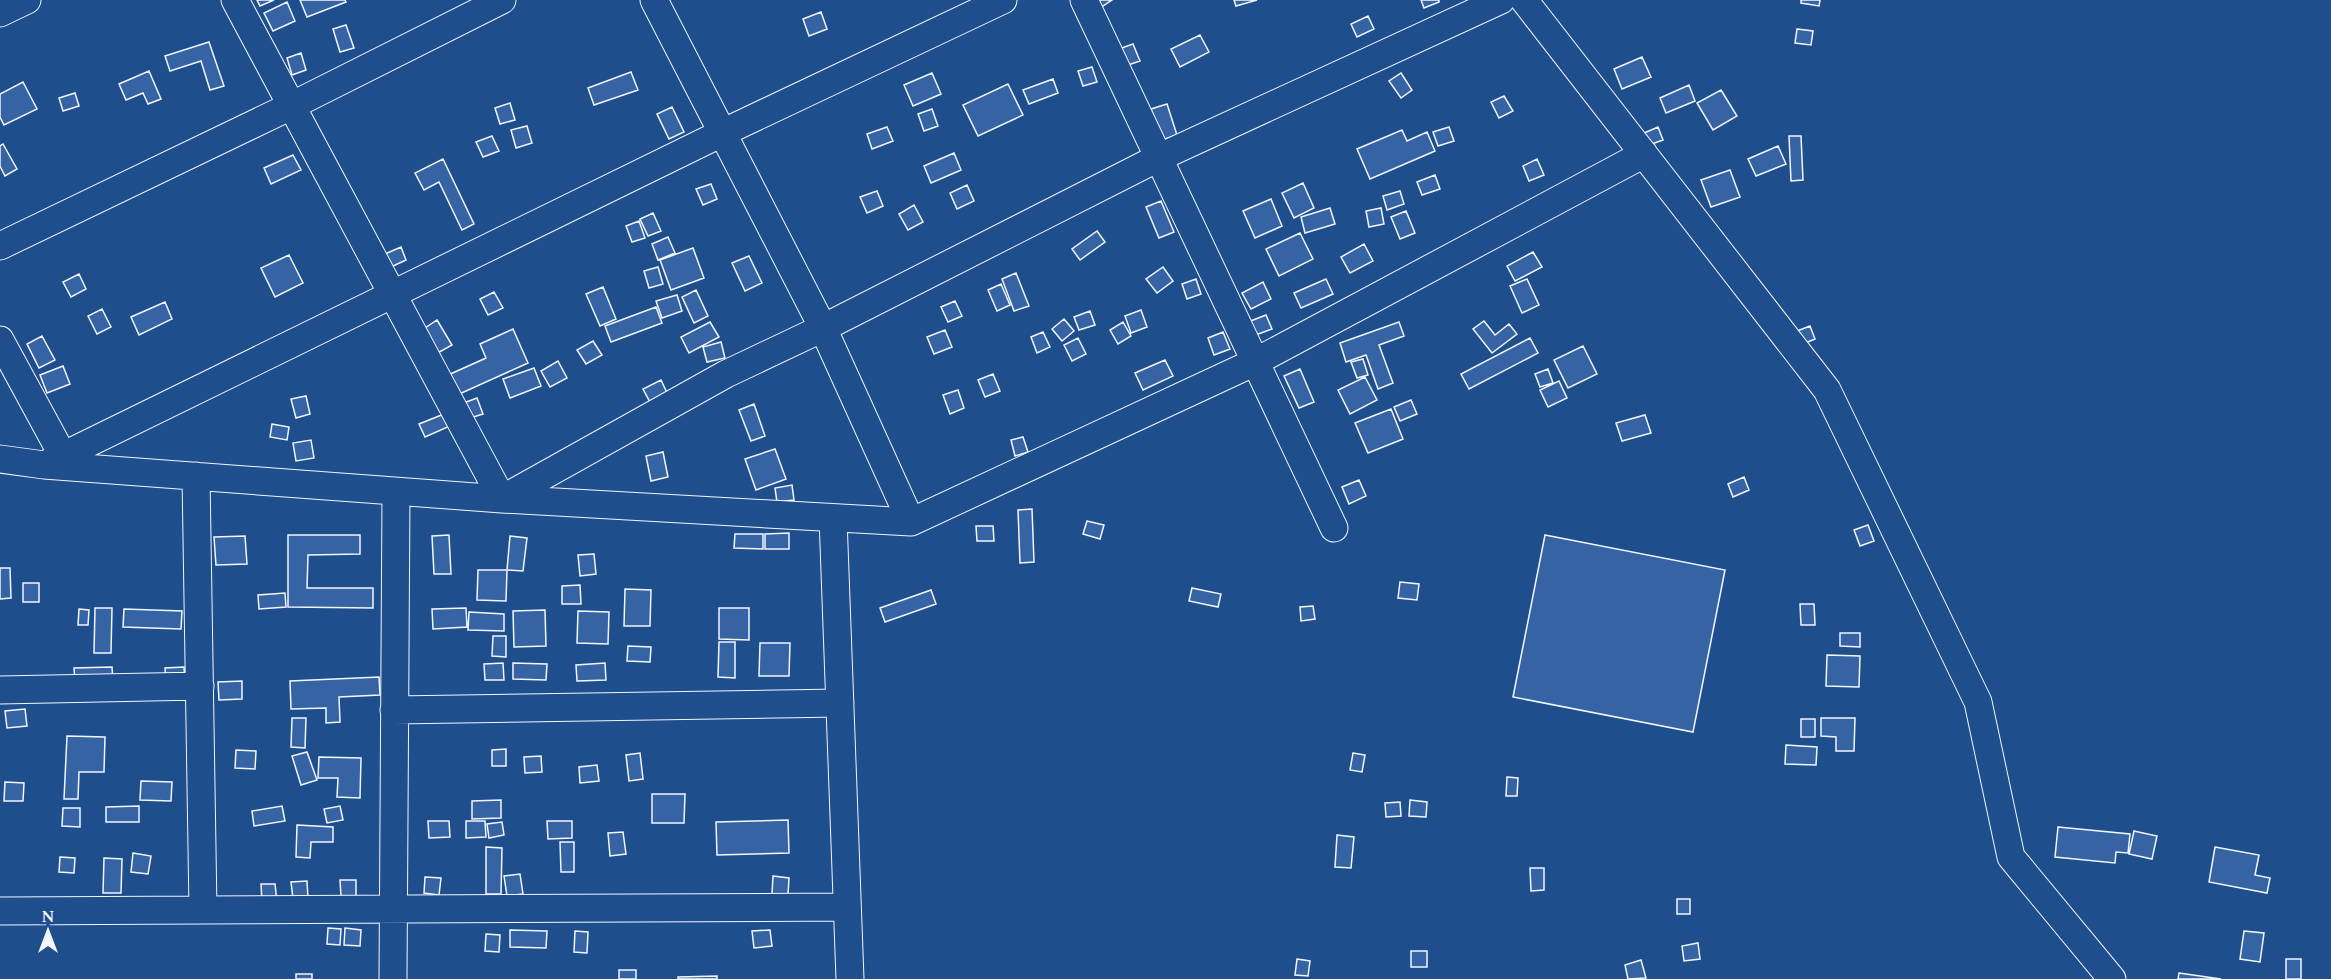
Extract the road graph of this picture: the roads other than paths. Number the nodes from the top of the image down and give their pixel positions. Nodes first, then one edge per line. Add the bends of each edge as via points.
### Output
1 (27, 0) edge
2 (234, 0) edge
3 (502, 0) edge
4 (654, 0) edge
5 (1003, 0) edge
6 (1084, 0) edge
7 (1501, 0) edge
8 (1524, 0) edge
9 (0, 13) edge
10 (291, 106) junction
11 (722, 133) junction
12 (1644, 154) junction
13 (1158, 158) junction
14 (0, 246) edge
15 (392, 294) junction
16 (823, 328) junction
17 (0, 340) edge
18 (1255, 362) junction
19 (0, 459) edge
20 (54, 460) junction
21 (196, 476) junction
22 (396, 492) junction
23 (502, 500) junction
24 (832, 518) junction
25 (911, 522) junction
26 (1334, 528) dead end
27 (200, 686) junction
28 (0, 690) edge
29 (840, 703) junction
30 (394, 710) junction
31 (847, 907) junction
32 (393, 909) junction
33 (203, 910) junction
34 (0, 911) edge
35 (393, 979) edge
36 (850, 979) edge
37 (2116, 979) edge

1 - 9 street
2 - 10 street
3 - 10 street
4 - 11 street
5 - 11 street
6 - 13 street
7 - 13 street
8 - 12 street
10 - 14 street
10 - 15 street
11 - 15 street
11 - 16 street
12 - 18 street
12 - 37 street via 1827,390 1978,702 2012,857
13 - 16 street
13 - 18 street
15 - 20 street
15 - 23 street
16 - 23 street via 726,374
16 - 25 street
17 - 20 street
18 - 25 street
18 - 26 street
19 - 20 street
20 - 21 street
21 - 22 street
21 - 27 street
22 - 23 street
22 - 30 street
23 - 24 street
24 - 25 street
24 - 29 street
27 - 28 street
27 - 33 street
29 - 30 street
29 - 31 street
30 - 32 street
31 - 32 street
31 - 36 street
32 - 33 street
32 - 35 street
33 - 34 street

